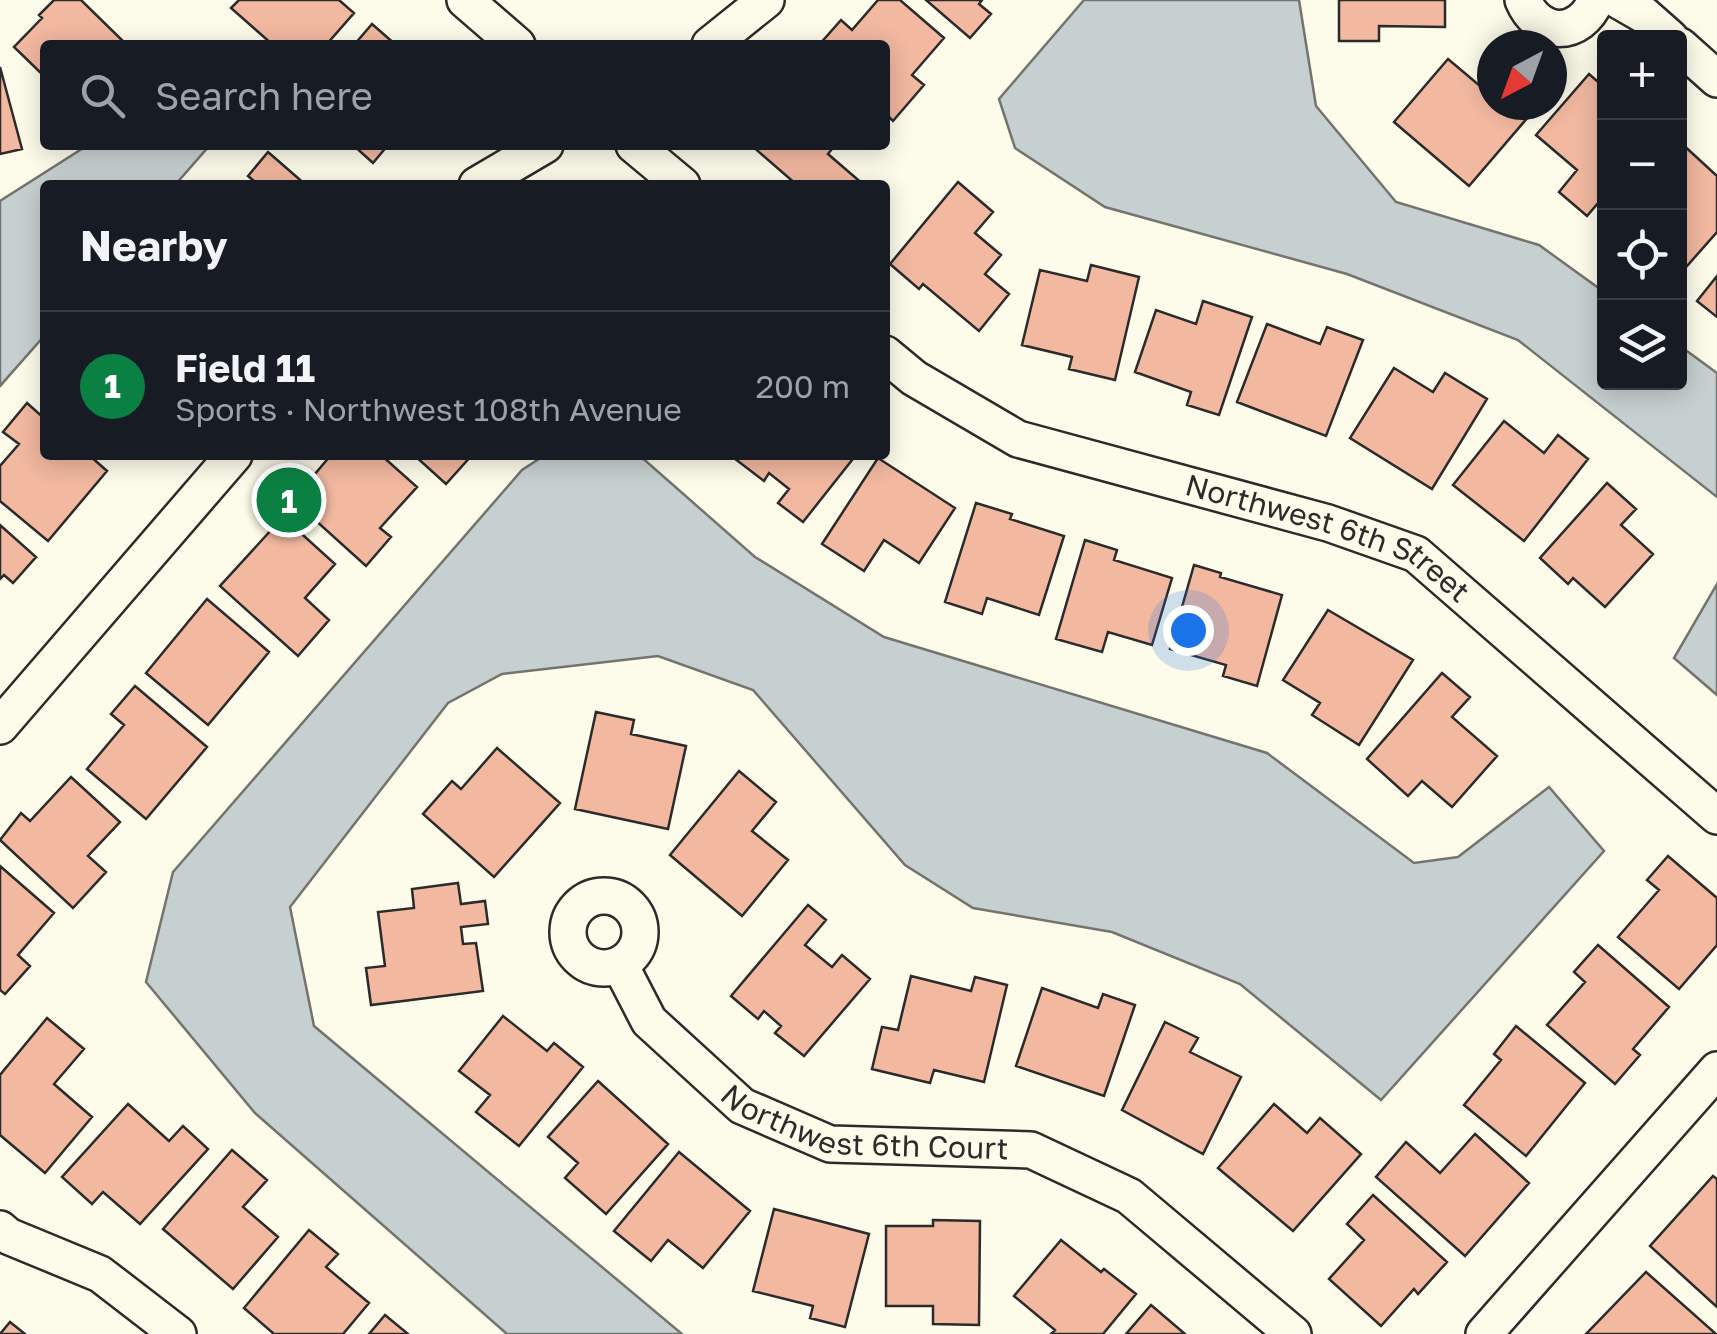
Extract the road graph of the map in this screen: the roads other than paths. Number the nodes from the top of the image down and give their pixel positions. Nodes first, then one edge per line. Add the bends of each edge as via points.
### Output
1 (465, 0) edge
2 (766, 0) edge
3 (1523, 0) edge
4 (1596, 0) edge
5 (1618, 0) edge
6 (1661, 30) edge
7 (511, 40) edge
8 (716, 40) edge
9 (1687, 52) edge
10 (1717, 79) edge
11 (538, 150) edge
12 (640, 150) edge
13 (486, 180) edge
14 (676, 180) edge
15 (890, 358) edge
16 (230, 460) edge
17 (0, 726) edge
18 (1717, 816) edge
19 (620, 965) dead end
20 (1717, 1070) edge
21 (0, 1229) edge
22 (178, 1334) edge
23 (1293, 1334) edge
24 (1484, 1334) edge

1 - 7 street
2 - 8 street
3 - 4 street via 1536,20 1559,29 1582,21
5 - 6 street
9 - 10 street
11 - 13 street
12 - 14 street
15 - 18 street, Northwest 6th Street via 1018,439 1328,523 1416,554
16 - 17 street
19 - 23 street, Northwest 6th Court via 649,1021 742,1106 830,1144 1032,1150 1129,1196
20 - 24 street
21 - 22 street via 100,1274

